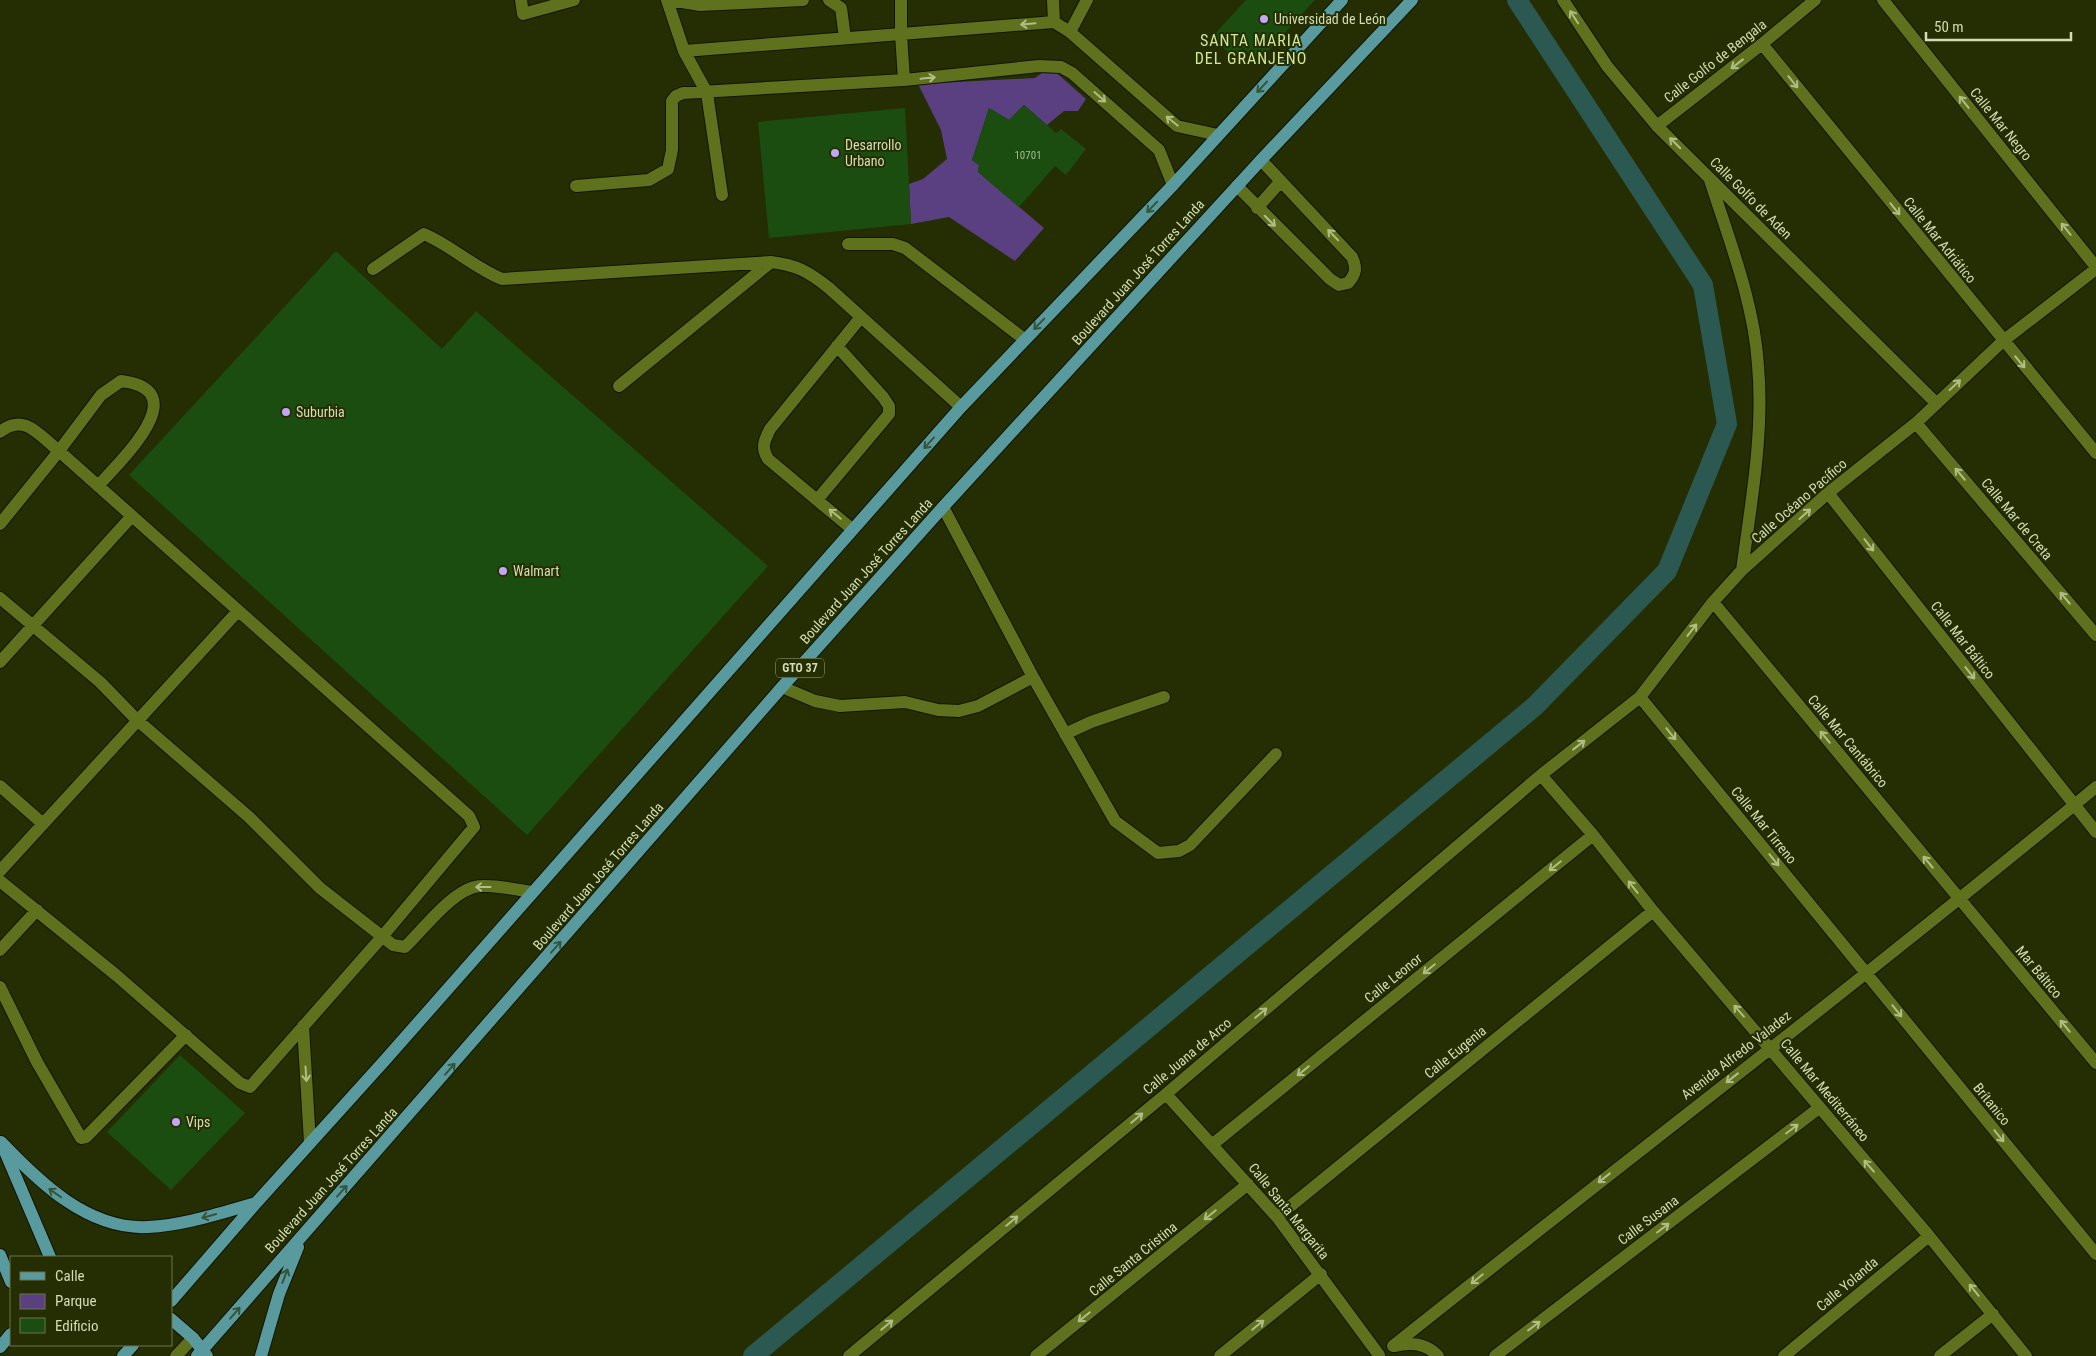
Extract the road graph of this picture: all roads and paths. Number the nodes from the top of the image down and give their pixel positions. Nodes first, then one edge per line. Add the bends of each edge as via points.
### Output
1 (520, 0) edge
2 (574, 0) edge
3 (669, 0) edge
4 (803, 0) edge
5 (829, 0) edge
6 (900, 0) edge
7 (1053, 0) edge
8 (1087, 0) edge
9 (1342, 0) edge
10 (1412, 0) edge
11 (1563, 0) edge
12 (1815, 0) edge
13 (1883, 0) edge
14 (1054, 22) junction
15 (1070, 32) junction
16 (901, 34) junction
17 (845, 38) junction
18 (1762, 44) junction
19 (684, 51) junction
20 (904, 80) junction
21 (707, 93) junction
22 (1657, 126) junction
23 (1218, 134) junction
24 (1260, 160) junction
25 (1709, 178) junction
26 (1281, 181) junction
27 (1173, 185) junction
28 (576, 186) dead end
29 (1236, 186) junction
30 (722, 195) dead end
31 (1257, 208) junction
32 (848, 244) dead end
33 (771, 262) junction
34 (2096, 268) edge
35 (373, 270) dead end
36 (861, 317) junction
37 (1024, 339) junction
38 (2003, 341) junction
39 (837, 346) junction
40 (619, 386) dead end
41 (1936, 403) junction
42 (961, 407) junction
43 (1916, 423) junction
44 (0, 432) edge
45 (60, 451) junction
46 (2096, 453) edge
47 (98, 486) junction
48 (1828, 493) junction
49 (817, 500) junction
50 (943, 507) junction
51 (132, 516) junction
52 (0, 524) edge
53 (852, 529) junction
54 (1742, 570) junction
55 (0, 598) edge
56 (1713, 602) junction
57 (238, 610) junction
58 (33, 624) junction
59 (2096, 636) edge
60 (0, 662) edge
61 (1033, 677) junction
62 (782, 687) junction
63 (1640, 696) junction
64 (1164, 697) dead end
65 (136, 719) junction
66 (1065, 734) junction
67 (1276, 754) dead end
68 (1541, 775) junction
69 (0, 786) edge
70 (2096, 787) edge
71 (2074, 805) junction
72 (42, 823) junction
73 (2096, 832) edge
74 (1593, 835) junction
75 (0, 871) edge
76 (0, 881) edge
77 (532, 892) junction
78 (1960, 900) junction
79 (36, 910) junction
80 (1653, 911) junction
81 (381, 938) junction
82 (0, 950) edge
83 (1866, 973) junction
84 (0, 987) edge
85 (303, 1026) junction
86 (186, 1035) junction
87 (1770, 1048) junction
88 (2096, 1063) edge
89 (1166, 1094) junction
90 (1819, 1108) junction
91 (0, 1141) edge
92 (310, 1142) junction
93 (1213, 1144) junction
94 (1248, 1184) junction
95 (256, 1202) junction
96 (1277, 1217) junction
97 (305, 1232) junction
98 (1929, 1236) junction
99 (2096, 1254) edge
100 (0, 1256) edge
101 (50, 1256) edge
102 (1321, 1274) junction
103 (10, 1280) edge
104 (172, 1300) edge
105 (1993, 1314) junction
106 (172, 1321) edge
107 (10, 1335) edge
108 (192, 1338) junction
109 (132, 1346) edge
110 (1393, 1346) junction
111 (0, 1347) edge
112 (202, 1354) edge
113 (1378, 1355) edge
114 (123, 1356) edge
115 (176, 1356) edge
116 (261, 1356) edge
117 (849, 1356) edge
118 (1036, 1356) edge
119 (1220, 1356) edge
120 (1438, 1356) edge
121 (1495, 1356) edge
122 (1784, 1356) edge
123 (1940, 1356) edge
124 (2026, 1356) edge

1 - 2 street via 524,14
3 - 4 street via 700,5
3 - 19 street
5 - 17 street via 840,8
6 - 16 street
7 - 14 street
8 - 15 street
9 -> 23 main road
10 - 24 main road, Boulevard Juan José Torres Landa / GTO 37
22 -> 11 street, Calle Golfo de Aden via 1607,66
12 - 18 street, Calle Golfo de Bengala
34 -> 13 street, Calle Mar Negro
14 - 15 street
14 -> 16 street
23 -> 15 street via 1177,126
16 - 17 street
16 - 20 street
17 - 19 street
18 -> 22 street, Calle Golfo de Bengala
18 -> 38 street, Calle Mar Adriático
19 - 21 street
20 - 21 street
20 -> 27 street via 1038,66 1061,68 1072,73 1159,150
21 - 28 street via 683,93 672,102 672,150 668,169 649,180
21 - 30 street
25 -> 22 street, Calle Golfo de Aden
23 - 27 main road
24 - 26 street
24 - 29 main road, Boulevard Juan José Torres Landa / GTO 37
25 - 41 street, Calle Golfo de Aden
25 - 54 street via 1748,306 1758,364 1759,426
26 - 31 street
31 -> 26 street via 1330,279 1339,285 1348,283 1357,267 1352,257
27 -> 37 main road
29 - 31 street
29 - 50 main road, Boulevard Juan José Torres Landa / GTO 37
32 - 37 street via 893,244 905,248
33 - 35 street via 502,279 484,272 443,242 424,234
33 - 36 street via 793,265 812,275
33 - 40 street
34 - 38 street, Calle Océano Pacífico
36 - 39 street
36 - 42 street
37 - 42 main road
41 -> 38 street, Calle Océano Pacífico
38 -> 46 street, Calle Mar Adriático
39 - 49 street via 883,397 889,414
39 - 49 street via 770,429 764,441 763,452 768,459
41 - 43 street, Calle Océano Pacífico
42 -> 53 main road
43 - 48 street, Calle Océano Pacífico
59 -> 43 street, Calle Mar de Creta
44 - 45 street via 19,422
45 - 47 street
45 - 47 street via 112,386 121,381 145,389 155,408 152,420
45 - 52 street
47 - 51 street
54 -> 48 street, Calle Océano Pacífico
48 -> 71 street, Calle Mar Báltico
53 -> 49 street
50 - 61 street
50 - 62 main road, Boulevard Juan José Torres Landa / GTO 37
51 - 57 street
51 - 58 street
53 - 77 main road
54 - 56 street, Calle Océano Pacífico
55 - 58 street
63 -> 56 street, Calle Océano Pacífico
78 -> 56 street, Calle Mar Cantábrico
57 - 65 street
57 - 81 street via 473,820 471,833
58 - 60 street
58 - 65 street via 100,682
61 - 62 street via 978,706 959,711 905,702 840,706 815,701
61 - 66 street
97 -> 62 main road, Boulevard Juan José Torres Landa / GTO 37
68 -> 63 street, Calle Océano Pacífico
63 -> 83 street, Calle Mar Tirreno
64 - 66 street
65 - 72 street
65 - 81 street via 249,817 320,888
66 - 67 street via 1115,821 1158,853 1179,851 1190,845
68 - 74 street, Calle Mar Mediterráneo
89 -> 68 street, Calle Juana de Arco
69 - 72 street
70 - 71 street, Avenida Alfredo Valadez
71 - 73 street, Calle Mar Báltico
71 - 78 street, Avenida Alfredo Valadez
72 - 75 street
80 -> 74 street, Calle Mar Mediterráneo
74 -> 93 street, Calle Leonor
76 - 79 street
77 -> 81 street via 472,887 457,895 405,947
77 - 92 main road
78 - 83 street, Avenida Alfredo Valadez
88 -> 78 street, Mar Báltico
79 - 82 street
79 - 86 street
87 -> 80 street, Calle Mar Mediterráneo
80 - 96 street, Calle Eugenia
81 - 85 street
83 - 87 street, Avenida Alfredo Valadez
83 -> 99 street, Brítanico
84 - 86 street via 81,1138 86,1137
85 - 86 street via 250,1087 240,1083
85 -> 92 street
87 - 90 street, Calle Mar Mediterráneo
87 -> 110 street, Avenida Alfredo Valadez
89 - 93 street, Calle Santa Margarita
117 -> 89 street, Calle Juana de Arco
98 -> 90 street, Calle Mar Mediterráneo
121 -> 90 street, Calle Susana
95 -> 91 main road via 172,1225 120,1224 97,1217 62,1197 29,1171
91 - 101 main road
92 - 95 main road
93 - 94 street, Calle Santa Margarita
94 - 96 street, Calle Santa Margarita
94 -> 118 street, Calle Santa Cristina
95 - 104 main road
96 - 102 street, Calle Santa Margarita
112 -> 97 main road, Boulevard Juan José Torres Landa / GTO 37
116 -> 97 main road via 279,1294
105 -> 98 street, Calle Mar Mediterráneo
98 - 122 street, Calle Yolanda
100 - 103 main road
102 - 113 street, Calle Santa Margarita
119 -> 102 street
105 - 123 street
105 - 124 street, Calle Mar Mediterráneo
106 - 108 main road
107 - 111 main road
108 - 112 main road
108 - 115 street
109 - 114 main road
110 - 113 street, Avenida Alfredo Valadez
110 - 120 street via 1407,1343 1422,1345

